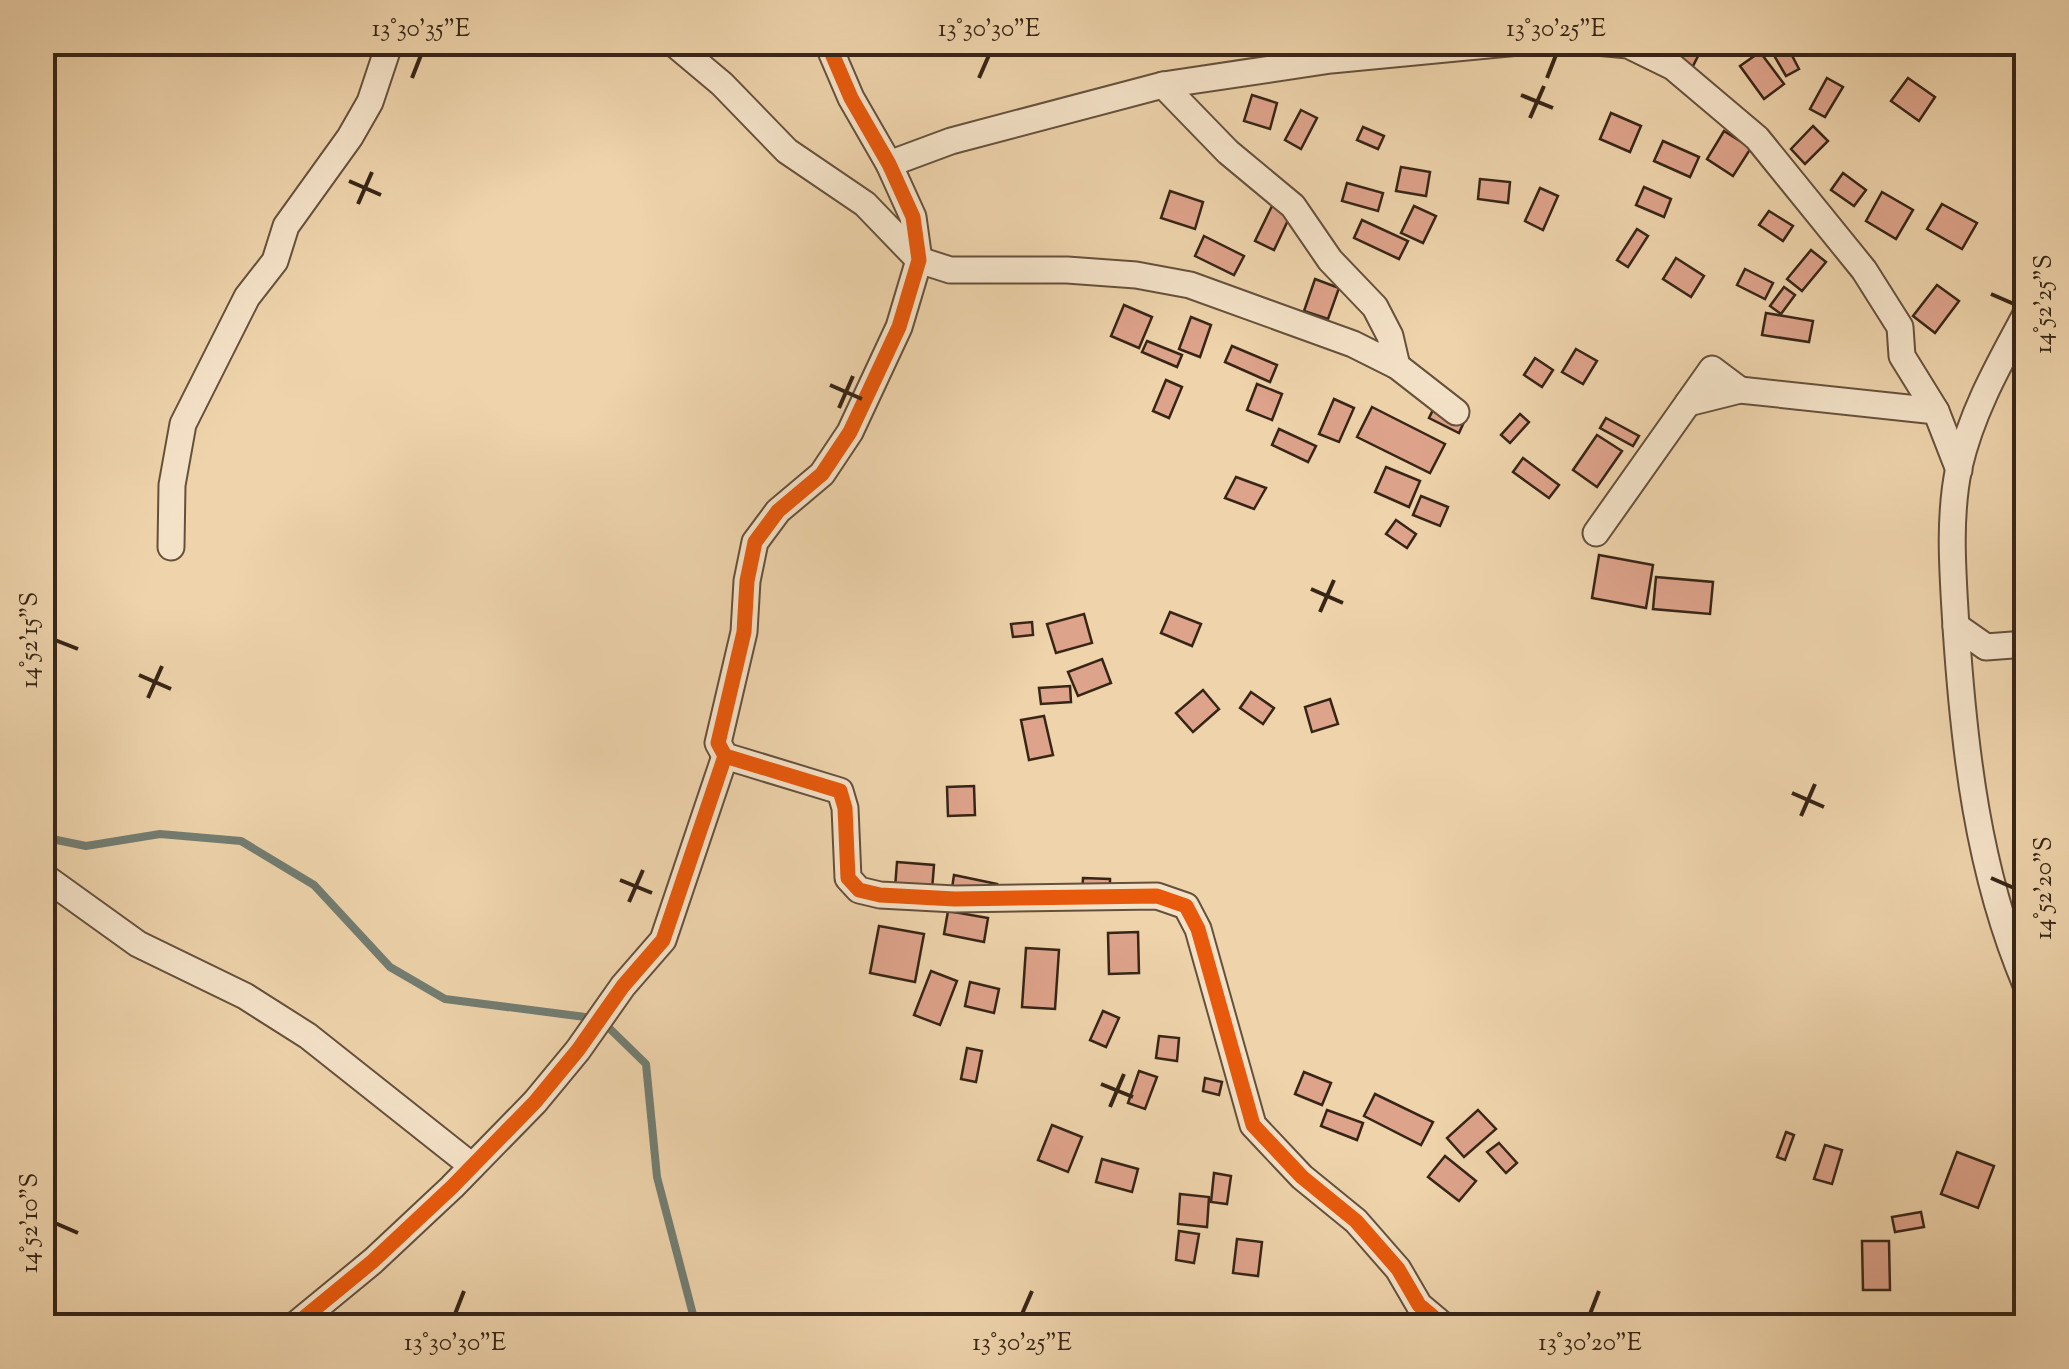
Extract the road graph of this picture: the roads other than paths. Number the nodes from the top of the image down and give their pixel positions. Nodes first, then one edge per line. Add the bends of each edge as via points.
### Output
1 (390, 42) edge
2 (672, 42) edge
3 (827, 42) edge
4 (1520, 42) edge
5 (1596, 42) edge
6 (1163, 84) junction
7 (889, 164) junction
8 (918, 260) junction
9 (2026, 314) edge
10 (1397, 366) junction
11 (1936, 410) junction
12 (1456, 412) dead end
13 (1958, 470) junction
14 (1596, 533) dead end
15 (172, 547) dead end
16 (1956, 626) junction
17 (2026, 644) edge
18 (725, 756) junction
19 (42, 876) edge
20 (2026, 985) edge
21 (472, 1166) junction
22 (294, 1326) edge
23 (1444, 1326) edge

1 - 15 street via 370,102 286,226 275,261 247,296 183,424 172,485
2 - 8 street via 787,151 865,204
3 - 7 street
4 - 6 street
5 - 11 street via 1628,45 1672,67 1757,138 1864,270 1900,327 1902,356
6 - 7 street
6 - 10 street via 1292,206 1330,260 1376,307
7 - 8 street via 913,216
8 - 10 street via 950,270 1066,270 1190,285
8 - 18 street via 899,326 850,432 822,474 778,511 755,542 744,632 718,743
9 - 13 street via 1980,400
10 - 12 street
11 - 13 street
11 - 14 street via 1740,390 1712,369
13 - 16 street via 1951,560
16 - 17 street via 1986,647
16 - 20 street via 1974,810
18 - 21 street via 664,940 535,1102
18 - 23 street via 840,792 848,878 859,890 955,899 1157,896 1186,906 1253,1125 1356,1221 1419,1305
19 - 21 street via 138,944 245,996 308,1036
21 - 22 street

